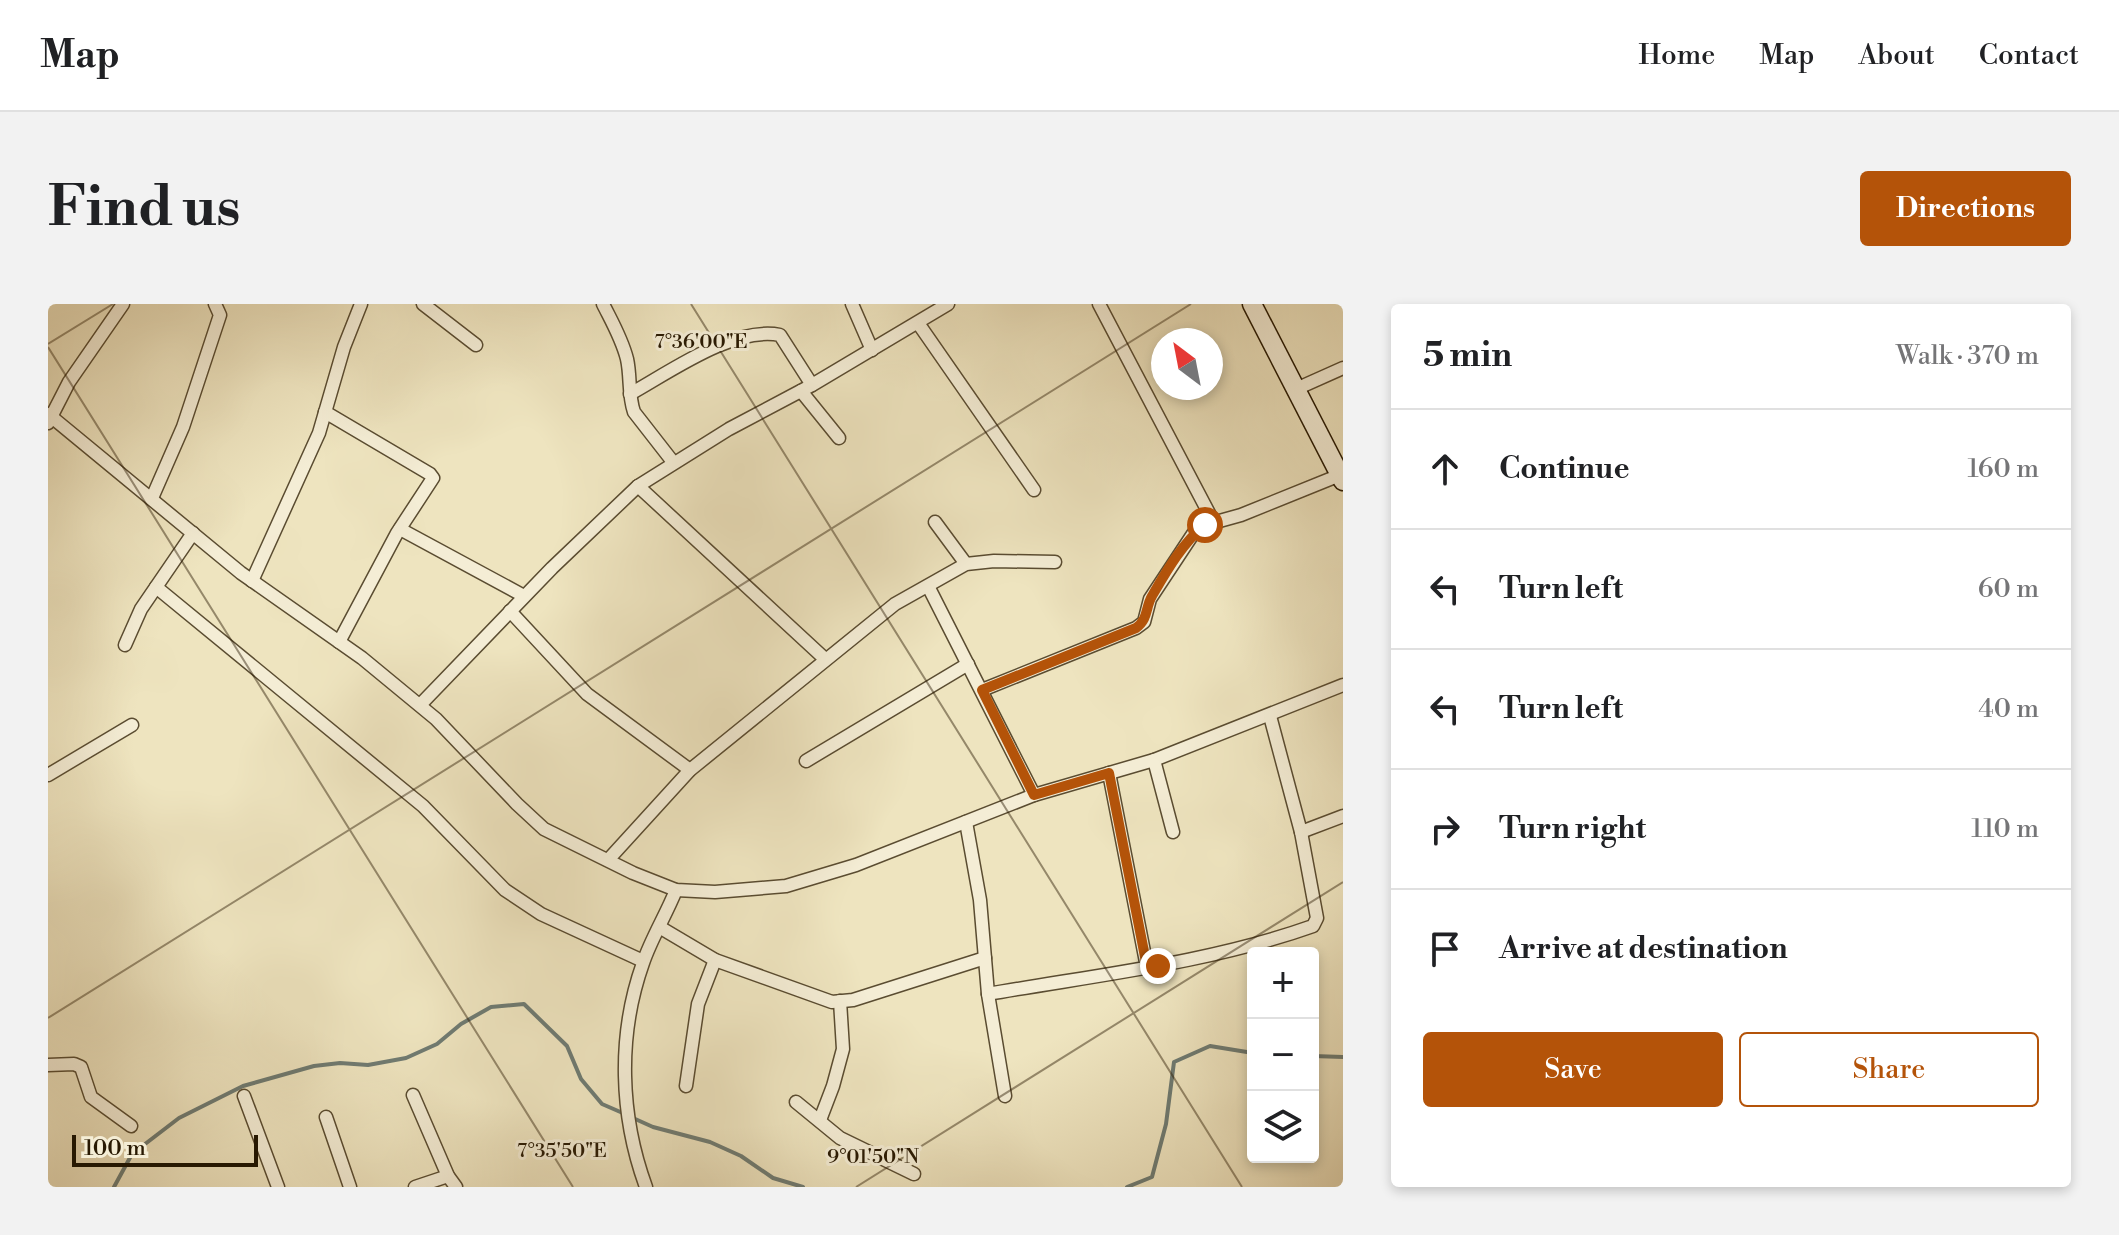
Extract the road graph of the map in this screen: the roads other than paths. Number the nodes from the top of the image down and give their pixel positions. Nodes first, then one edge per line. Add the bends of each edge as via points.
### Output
1 (123, 304) edge
2 (215, 304) edge
3 (360, 304) edge
4 (423, 304) edge
5 (603, 304) edge
6 (852, 304) edge
7 (948, 304) edge
8 (1099, 304) edge
9 (1252, 304) edge
10 (918, 323) junction
11 (476, 345) dead end
12 (872, 350) junction
13 (1343, 368) edge
14 (806, 388) junction
15 (1296, 389) junction
16 (630, 394) junction
17 (325, 412) junction
18 (49, 418) edge
19 (839, 438) dead end
20 (673, 462) junction
21 (1342, 478) edge
22 (638, 486) junction
23 (1034, 490) dead end
24 (152, 498) junction
25 (935, 522) dead end
26 (1218, 522) junction
27 (400, 529) junction
28 (193, 533) junction
29 (1055, 562) dead end
30 (966, 564) junction
31 (252, 581) junction
32 (928, 586) junction
33 (156, 587) junction
34 (524, 596) junction
35 (510, 611) junction
36 (339, 642) junction
37 (125, 645) dead end
38 (825, 659) junction
39 (968, 664) junction
40 (1343, 685) edge
41 (982, 690) junction
42 (420, 705) junction
43 (1270, 716) junction
44 (132, 725) dead end
45 (1154, 760) junction
46 (806, 761) dead end
47 (690, 770) junction
48 (1109, 773) junction
49 (48, 775) edge
50 (1034, 795) junction
51 (1343, 816) edge
52 (966, 822) junction
53 (1173, 832) dead end
54 (1301, 832) junction
55 (608, 860) junction
56 (676, 890) junction
57 (661, 928) junction
58 (985, 958) junction
59 (715, 960) junction
60 (643, 961) junction
61 (1147, 967) junction
62 (988, 994) junction
63 (840, 1001) junction
64 (48, 1065) edge
65 (686, 1086) dead end
66 (413, 1095) dead end
67 (244, 1096) dead end
68 (1005, 1096) dead end
69 (796, 1102) dead end
70 (326, 1117) dead end
71 (820, 1120) junction
72 (131, 1126) dead end
73 (914, 1174) dead end
74 (452, 1181) edge
75 (644, 1186) edge
76 (278, 1187) edge
77 (350, 1187) edge
78 (415, 1187) edge

1 - 18 street
2 - 24 street via 220,315 183,427
3 - 17 street
4 - 11 street
5 - 16 street via 628,361
6 - 12 street
7 - 10 street
8 - 26 street
9 - 15 main road
10 - 12 street
10 - 23 street
12 - 14 street
13 - 15 street
14 - 16 street via 780,335 769,333 718,344
14 - 19 street
14 - 20 street
15 - 21 main road
16 - 20 street via 634,412
17 - 27 street via 430,474 432,481
17 - 31 street
18 - 24 street
20 - 22 street
21 - 26 street
22 - 34 street
22 - 38 street
24 - 28 street
25 - 30 street
26 - 41 street via 1193,534 1136,628
27 - 34 street
27 - 36 street
28 - 31 street
28 - 33 street
29 - 30 street
30 - 32 street
31 - 36 street
32 - 38 street via 895,604
32 - 39 street
33 - 37 street
33 - 60 street via 423,806 505,890 541,914
34 - 35 street
35 - 42 street
35 - 47 street via 587,694
36 - 42 street
38 - 47 street
39 - 41 street
39 - 46 street
40 - 43 street
41 - 50 street
42 - 55 street via 544,829
43 - 45 street
43 - 54 street
44 - 49 street
45 - 48 street
45 - 53 street
47 - 55 street
48 - 50 street
48 - 61 street
50 - 52 street
51 - 54 street
52 - 56 street via 786,886
52 - 58 street
54 - 61 street via 1317,918 1313,926
55 - 56 street
56 - 57 street
57 - 59 street
57 - 60 street
58 - 62 street
58 - 63 street
59 - 63 street
59 - 65 street via 698,1004
60 - 75 street via 624,1042 631,1142
61 - 62 street
62 - 68 street
63 - 71 street via 843,1049
64 - 72 street via 81,1067 91,1097
66 - 74 street
67 - 76 street
69 - 71 street
70 - 77 street
71 - 73 street via 840,1138
74 - 78 street

